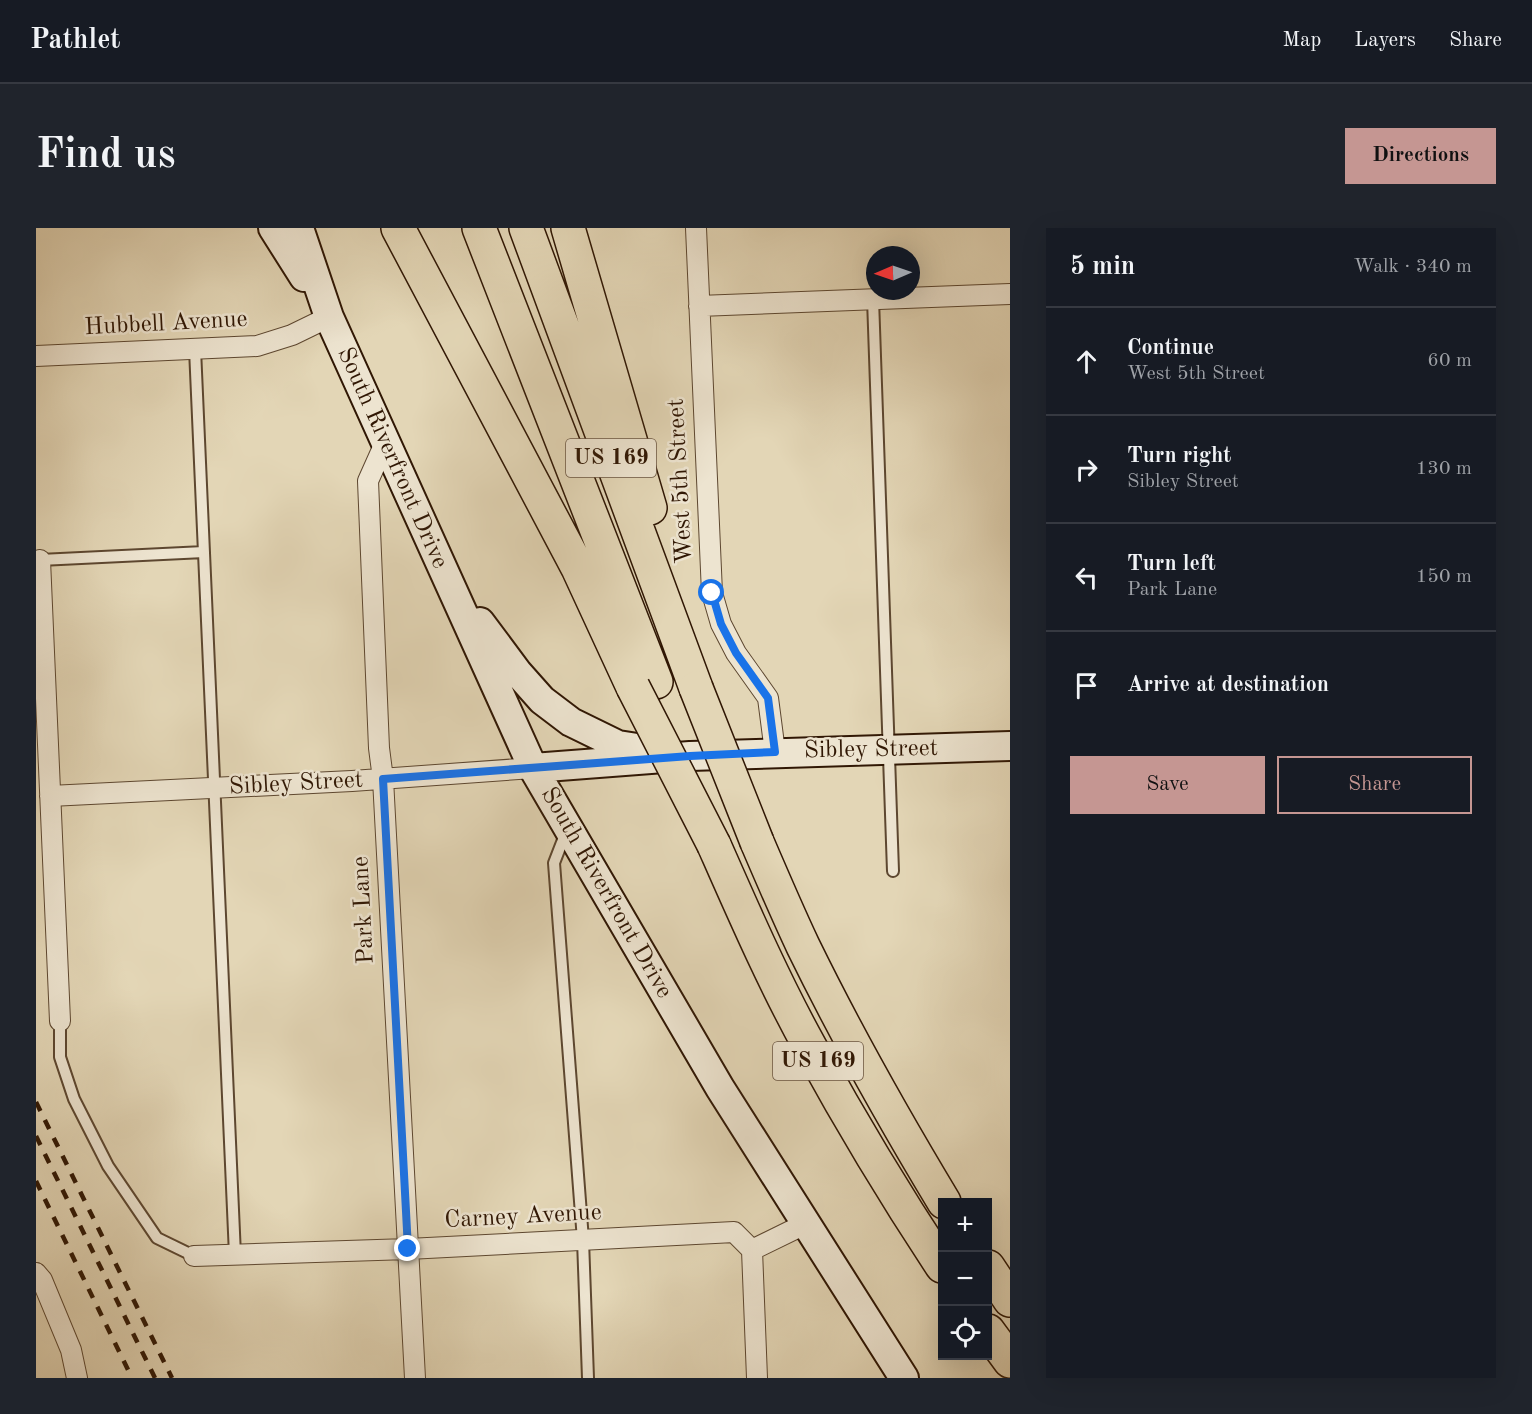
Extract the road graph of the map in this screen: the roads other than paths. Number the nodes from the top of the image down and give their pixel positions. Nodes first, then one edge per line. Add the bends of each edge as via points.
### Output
1 (273, 228) edge
2 (299, 228) edge
3 (398, 228) edge
4 (478, 228) edge
5 (526, 228) edge
6 (568, 228) edge
7 (696, 228) edge
8 (1010, 294) edge
9 (920, 297) edge
10 (866, 299) edge
11 (873, 300) edge
12 (699, 306) junction
13 (329, 317) junction
14 (195, 349) junction
15 (36, 356) edge
16 (385, 443) junction
17 (204, 552) junction
18 (40, 560) joint
19 (446, 575) junction
20 (691, 676) junction
21 (645, 685) junction
22 (1010, 746) edge
23 (887, 751) junction
24 (775, 752) junction
25 (690, 756) junction
26 (533, 768) junction
27 (383, 779) junction
28 (214, 788) junction
29 (50, 796) junction
30 (568, 827) junction
31 (893, 871) dead end
32 (60, 1021) joint
33 (941, 1198) edge
34 (805, 1224) junction
35 (583, 1240) junction
36 (408, 1249) junction
37 (752, 1250) junction
38 (236, 1255) junction
39 (194, 1256) joint
40 (938, 1260) edge
41 (36, 1273) edge
42 (992, 1274) edge
43 (1010, 1300) edge
44 (992, 1338) edge
45 (1010, 1361) edge
46 (77, 1378) edge
47 (415, 1378) edge
48 (588, 1378) edge
49 (756, 1378) edge
50 (904, 1378) edge

1 - 13 main road, South Riverfront Drive
2 - 13 main road, South Riverfront Drive
3 - 21 highway via 578,568
4 - 21 highway, US 169
5 - 20 highway, US 169
6 - 20 highway via 664,555
7 - 12 street, West 5th Street
8 - 9 street
10 - 12 street
11 - 23 lane
12 - 24 street, West 5th Street via 712,593 721,624 736,653 768,698
13 - 14 street, Hubbell Avenue via 257,346
13 - 16 main road, South Riverfront Drive
14 - 15 street, Hubbell Avenue
14 - 17 lane
16 - 19 main road, South Riverfront Drive
16 - 27 street, Park Lane via 368,481
17 - 18 lane
17 - 28 lane
18 - 29 street
19 - 25 main road via 518,673 542,700 571,722 618,745
19 - 26 main road, South Riverfront Drive
20 - 33 highway, US 169, bridge via 802,945
21 - 40 highway, US 169, bridge via 753,931 809,1046
22 - 23 main road, Sibley Street
23 - 24 main road, Sibley Street
23 - 31 lane
24 - 25 main road, Sibley Street
25 - 26 main road, Sibley Street
26 - 27 street, Sibley Street
26 - 30 main road, South Riverfront Drive
27 - 28 street, Sibley Street
27 - 36 street, Park Lane
28 - 29 street, Sibley Street
28 - 38 lane
29 - 32 street
30 - 34 main road, South Riverfront Drive via 720,1088
30 - 35 lane via 555,864
32 - 39 lane via 60,1057 108,1166 157,1238
34 - 37 street
34 - 50 main road, South Riverfront Drive
35 - 36 street, Carney Avenue
35 - 37 street, Carney Avenue via 734,1232
35 - 48 lane
36 - 38 street, Carney Avenue
36 - 47 street, Park Lane
37 - 49 street
38 - 39 street, Carney Avenue
41 - 46 street via 71,1350
42 - 43 highway
44 - 45 highway

